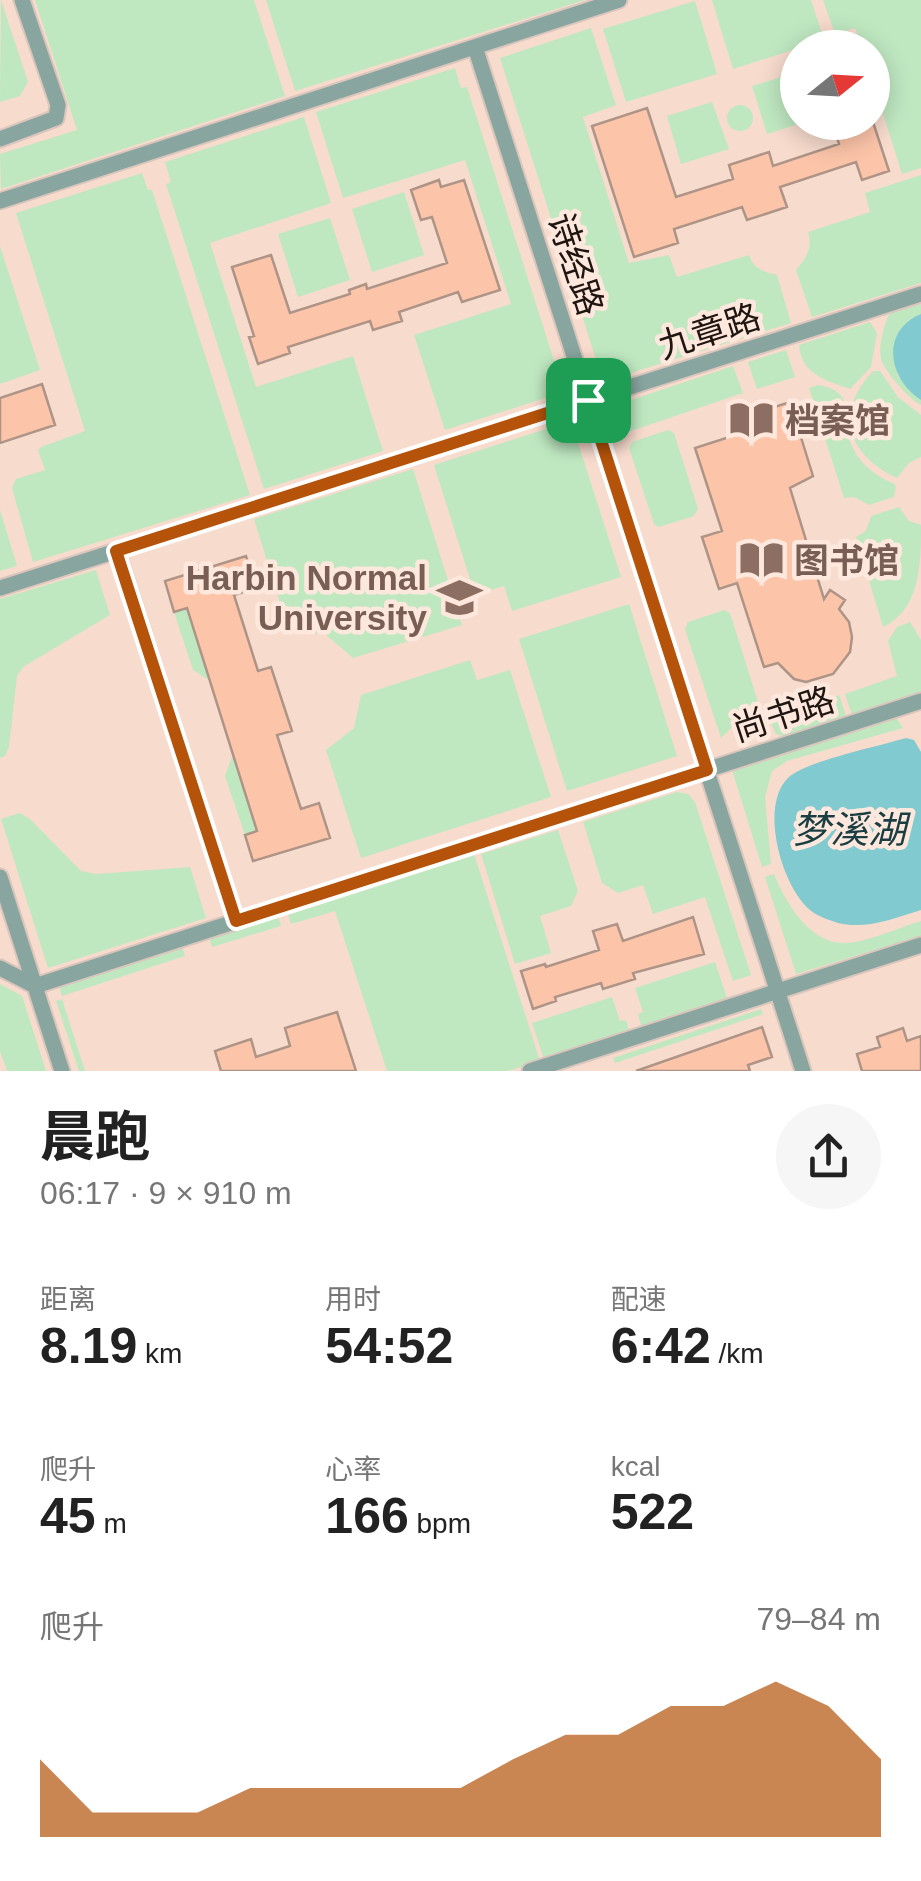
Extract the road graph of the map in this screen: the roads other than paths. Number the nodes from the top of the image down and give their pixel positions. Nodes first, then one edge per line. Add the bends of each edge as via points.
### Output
1 (22, 0) edge
2 (618, 0) edge
3 (475, 47) junction
4 (0, 139) edge
5 (0, 201) edge
6 (921, 294) edge
7 (588, 400) junction
8 (116, 551) junction
9 (0, 588) edge
10 (921, 701) edge
11 (707, 770) junction
12 (0, 876) edge
13 (236, 921) junction
14 (921, 945) edge
15 (0, 968) edge
16 (34, 986) junction
17 (778, 992) junction
18 (62, 1071) edge
19 (530, 1071) edge
20 (803, 1071) edge

1 - 4 lane via 58,105 56,118
2 - 3 lane
3 - 5 lane
3 - 7 lane, 诗经路
6 - 7 lane, 九章路
7 - 8 lane, 九章路
7 - 11 lane, 诗经路
8 - 9 lane, 九章路
8 - 13 lane
10 - 11 lane, 尚书路
11 - 13 lane, 尚书路
11 - 17 lane, 诗经路
12 - 16 lane
13 - 16 lane, 尚书路
14 - 17 lane
15 - 16 lane
16 - 18 lane
17 - 19 lane
17 - 20 lane, 诗经路

